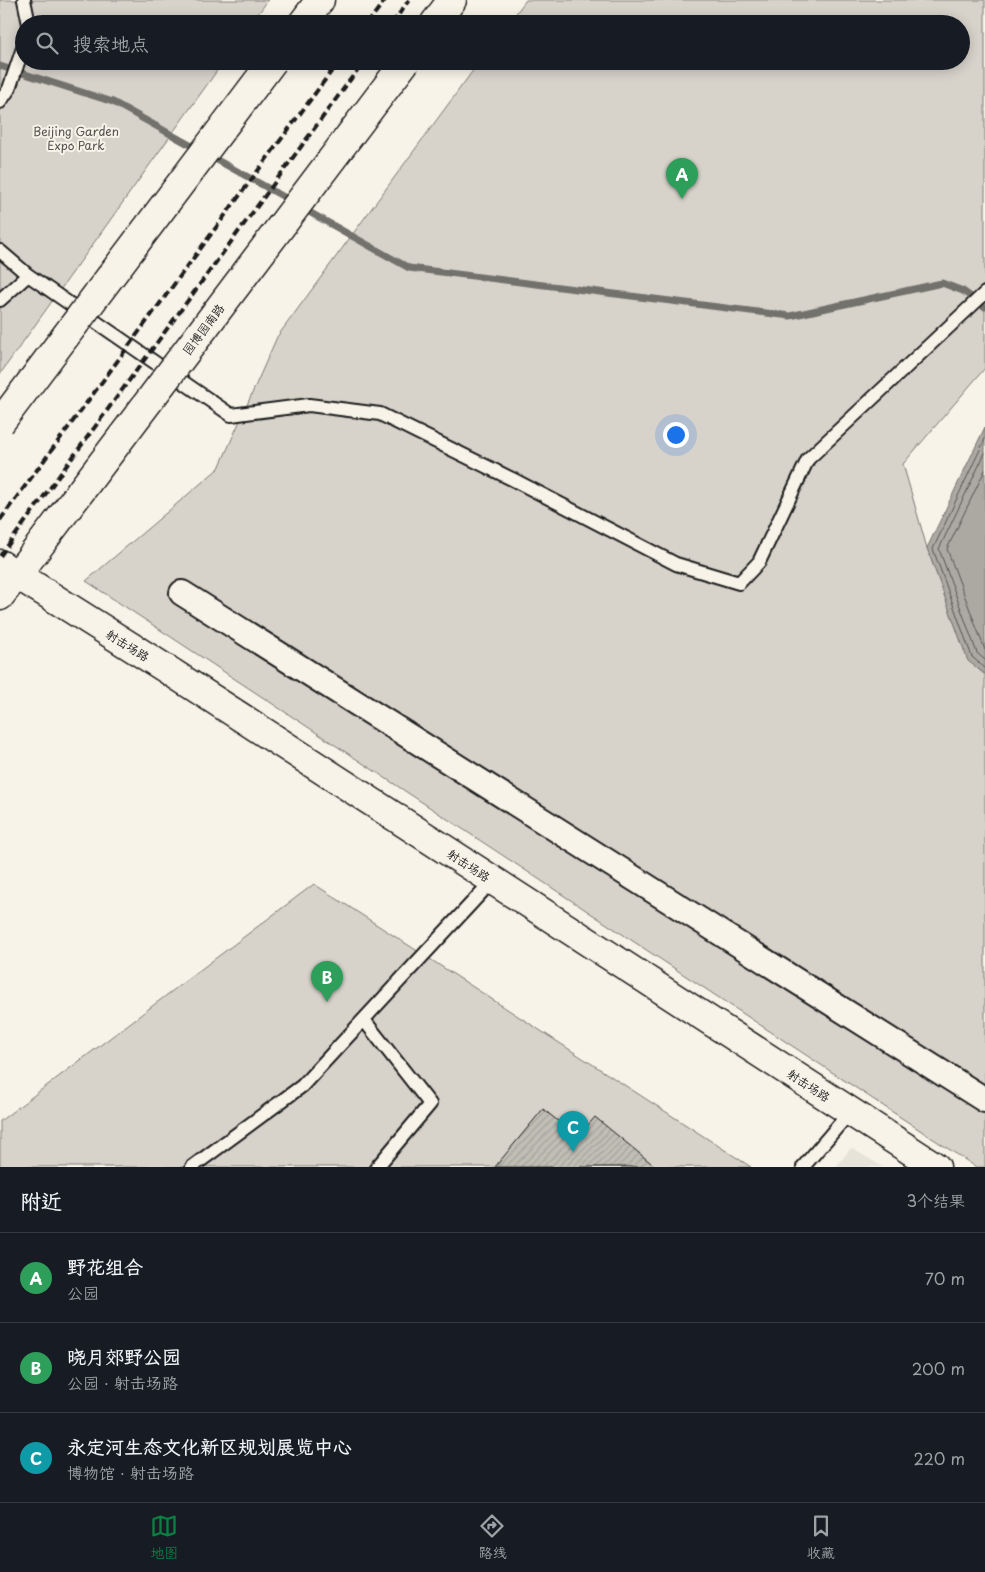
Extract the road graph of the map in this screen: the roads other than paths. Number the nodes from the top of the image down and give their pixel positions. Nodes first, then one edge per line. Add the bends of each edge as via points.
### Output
1 (24, 0) edge
2 (320, 0) edge
3 (452, 0) edge
4 (26, 15) edge
5 (309, 15) edge
6 (441, 15) edge
7 (15, 70) edge
8 (266, 70) edge
9 (399, 70) edge
10 (0, 102) edge
11 (0, 251) edge
12 (28, 275) junction
13 (985, 293) edge
14 (0, 300) edge
15 (0, 422) edge
16 (9, 570) edge
17 (182, 592) dead end
18 (0, 596) edge
19 (493, 880) junction
20 (364, 1020) junction
21 (985, 1100) edge
22 (850, 1112) junction
23 (192, 1167) edge
24 (377, 1167) edge
25 (803, 1167) edge
26 (936, 1167) edge

1 - 4 lane
2 - 5 main road
3 - 6 main road
7 - 10 lane
8 - 15 main road, bridge
9 - 16 main road, 园博园南路, bridge via 34,553
11 - 12 lane
12 - 13 lane via 231,415 310,405 380,414 676,564 739,582 758,562 808,458
12 - 14 lane
16 - 18 main road, 园博园南路
16 - 19 main road, 射击场路
17 - 21 street
19 - 20 lane
19 - 22 main road, 射击场路
20 - 23 lane via 302,1086
20 - 24 lane via 430,1104
22 - 25 lane
22 - 26 main road, 射击场路

